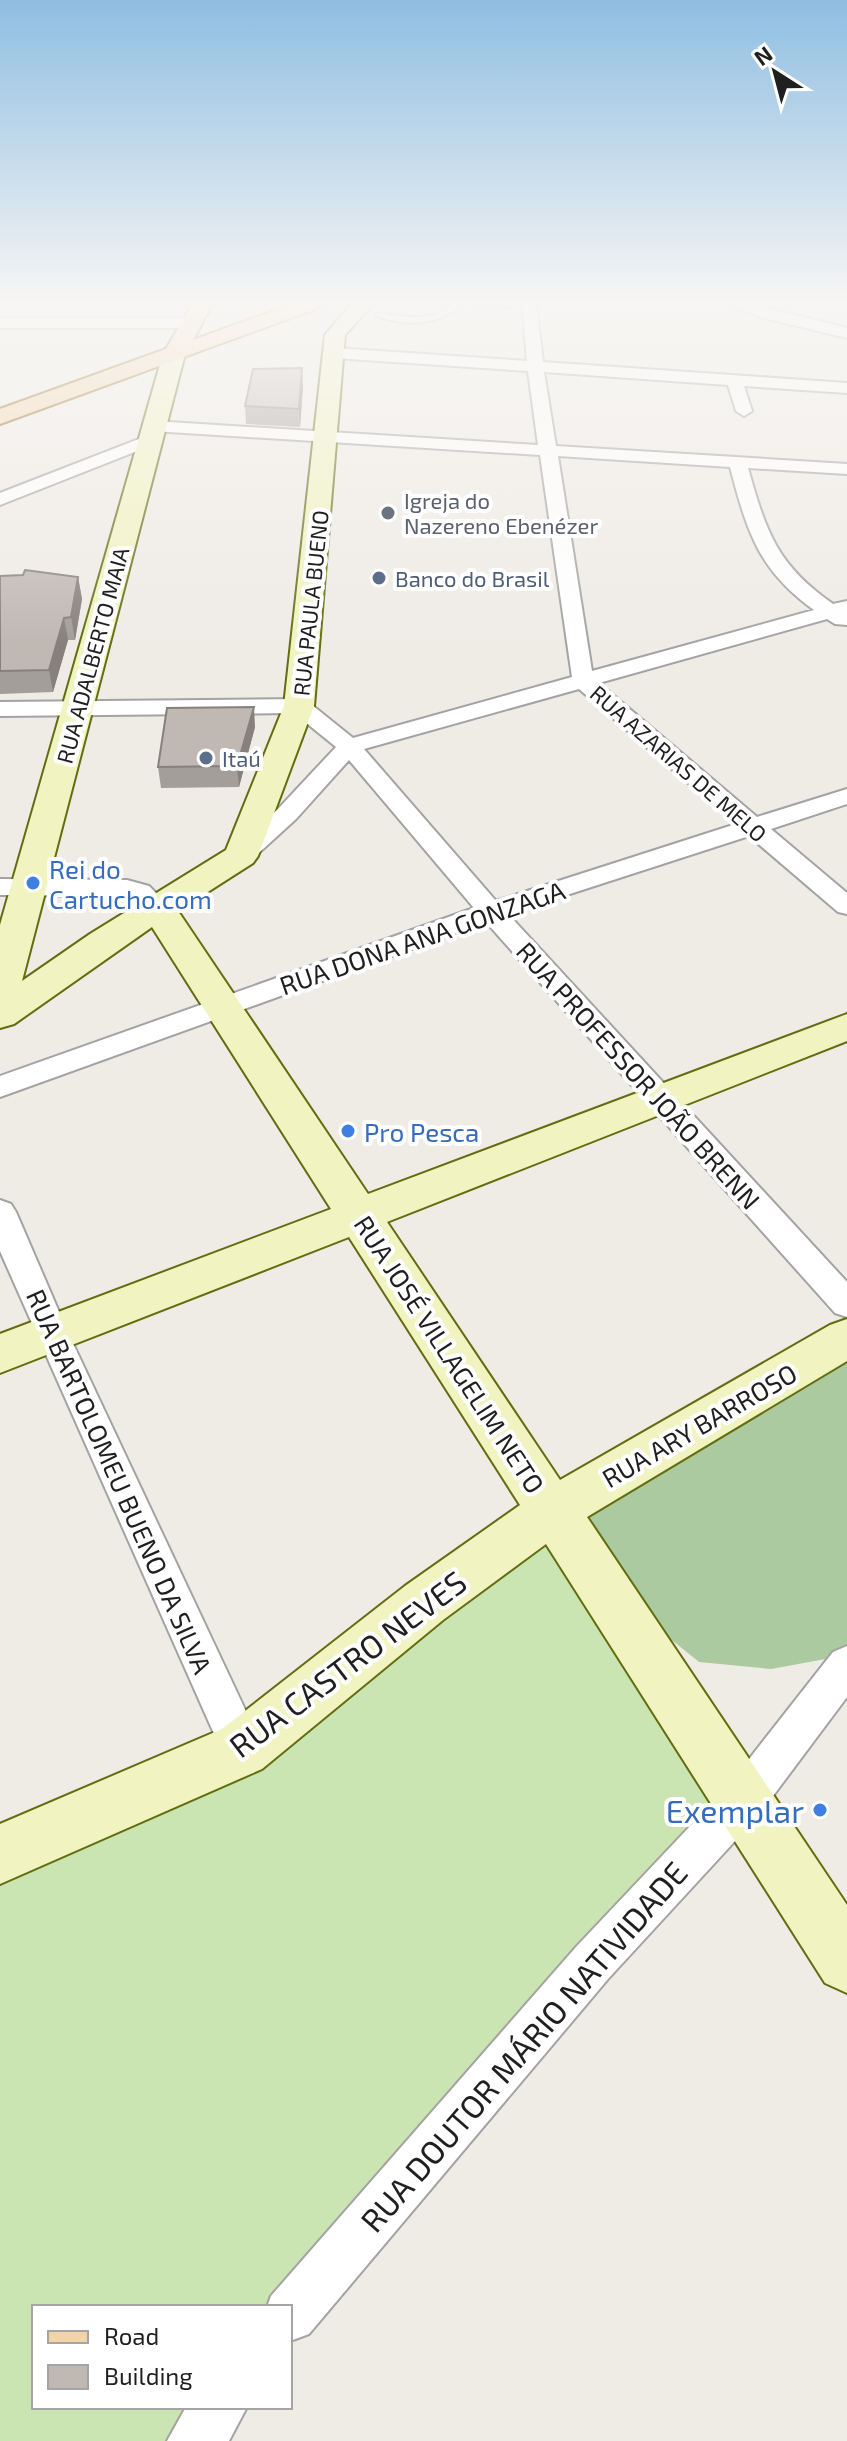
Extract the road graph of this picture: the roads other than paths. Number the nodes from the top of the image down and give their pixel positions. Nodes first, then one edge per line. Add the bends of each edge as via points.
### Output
1 (156, 417) edge
2 (329, 417) edge
3 (543, 417) edge
4 (151, 433) junction
5 (327, 436) junction
6 (548, 451) junction
7 (738, 463) junction
8 (847, 469) edge
9 (0, 499) edge
10 (841, 615) edge
11 (583, 681) junction
12 (299, 706) junction
13 (0, 709) edge
14 (80, 709) junction
15 (349, 746) junction
16 (847, 796) edge
17 (754, 828) junction
18 (241, 856) junction
19 (14, 887) edge
20 (847, 906) edge
21 (157, 907) junction
22 (491, 911) junction
23 (0, 992) edge
24 (224, 1006) junction
25 (0, 1015) edge
26 (847, 1027) edge
27 (0, 1087) edge
28 (659, 1098) junction
29 (0, 1212) edge
30 (361, 1216) junction
31 (847, 1304) edge
32 (52, 1335) junction
33 (847, 1338) edge
34 (0, 1354) edge
35 (552, 1511) junction
36 (847, 1665) edge
37 (242, 1749) junction
38 (743, 1801) junction
39 (0, 1854) edge
40 (847, 1961) edge
41 (292, 2313) edge
42 (219, 2409) edge
43 (195, 2441) edge

1 - 4 main road, RUA ADALBERTO MAIA
2 - 5 main road, RUA PAULA BUENO
3 - 6 street, RUA AZARIAS DE MELO
4 - 5 street
4 - 9 street
4 - 14 main road, RUA ADALBERTO MAIA
5 - 6 street
5 - 12 main road, RUA PAULA BUENO
6 - 7 street
6 - 11 street, RUA AZARIAS DE MELO
7 - 8 street
7 - 10 street via 761,546 776,570
10 - 11 street
11 - 15 street
11 - 17 street, RUA AZARIAS DE MELO
12 - 14 street
12 - 15 street, RUA PROFESSOR JOÃO BRENN
12 - 18 main road, RUA PAULA BUENO
13 - 14 street
14 - 19 main road, RUA ADALBERTO MAIA
15 - 18 street
15 - 22 street, RUA PROFESSOR JOÃO BRENN
16 - 17 street, RUA DONA ANA GONZAGA
17 - 20 street, RUA AZARIAS DE MELO
17 - 22 street, RUA DONA ANA GONZAGA
18 - 21 main road
19 - 21 street via 127,888 140,891
19 - 23 main road, RUA ADALBERTO MAIA
21 - 24 main road, RUA JOSÉ VILLAGELIM NETO
21 - 25 main road
22 - 24 street, RUA DONA ANA GONZAGA
22 - 28 street, RUA PROFESSOR JOÃO BRENN
24 - 27 street, RUA DONA ANA GONZAGA
24 - 30 main road, RUA JOSÉ VILLAGELIM NETO
26 - 28 main road
28 - 30 main road
28 - 31 street, RUA PROFESSOR JOÃO BRENN
29 - 32 street, RUA BARTOLOMEU BUENO DA SILVA
30 - 32 main road
30 - 35 main road, RUA JOSÉ VILLAGELIM NETO
32 - 34 main road
32 - 37 street, RUA BARTOLOMEU BUENO DA SILVA
33 - 35 main road, RUA ARY BARROSO
35 - 37 main road, RUA CASTRO NEVES via 424,1603
35 - 38 main road, RUA JOSÉ VILLAGELIM NETO
36 - 38 street, RUA DOUTOR MÁRIO NATIVIDADE
37 - 39 main road, RUA CASTRO NEVES
38 - 40 main road, RUA JOSÉ VILLAGELIM NETO
38 - 41 street, RUA DOUTOR MÁRIO NATIVIDADE via 592,1963
42 - 43 street

